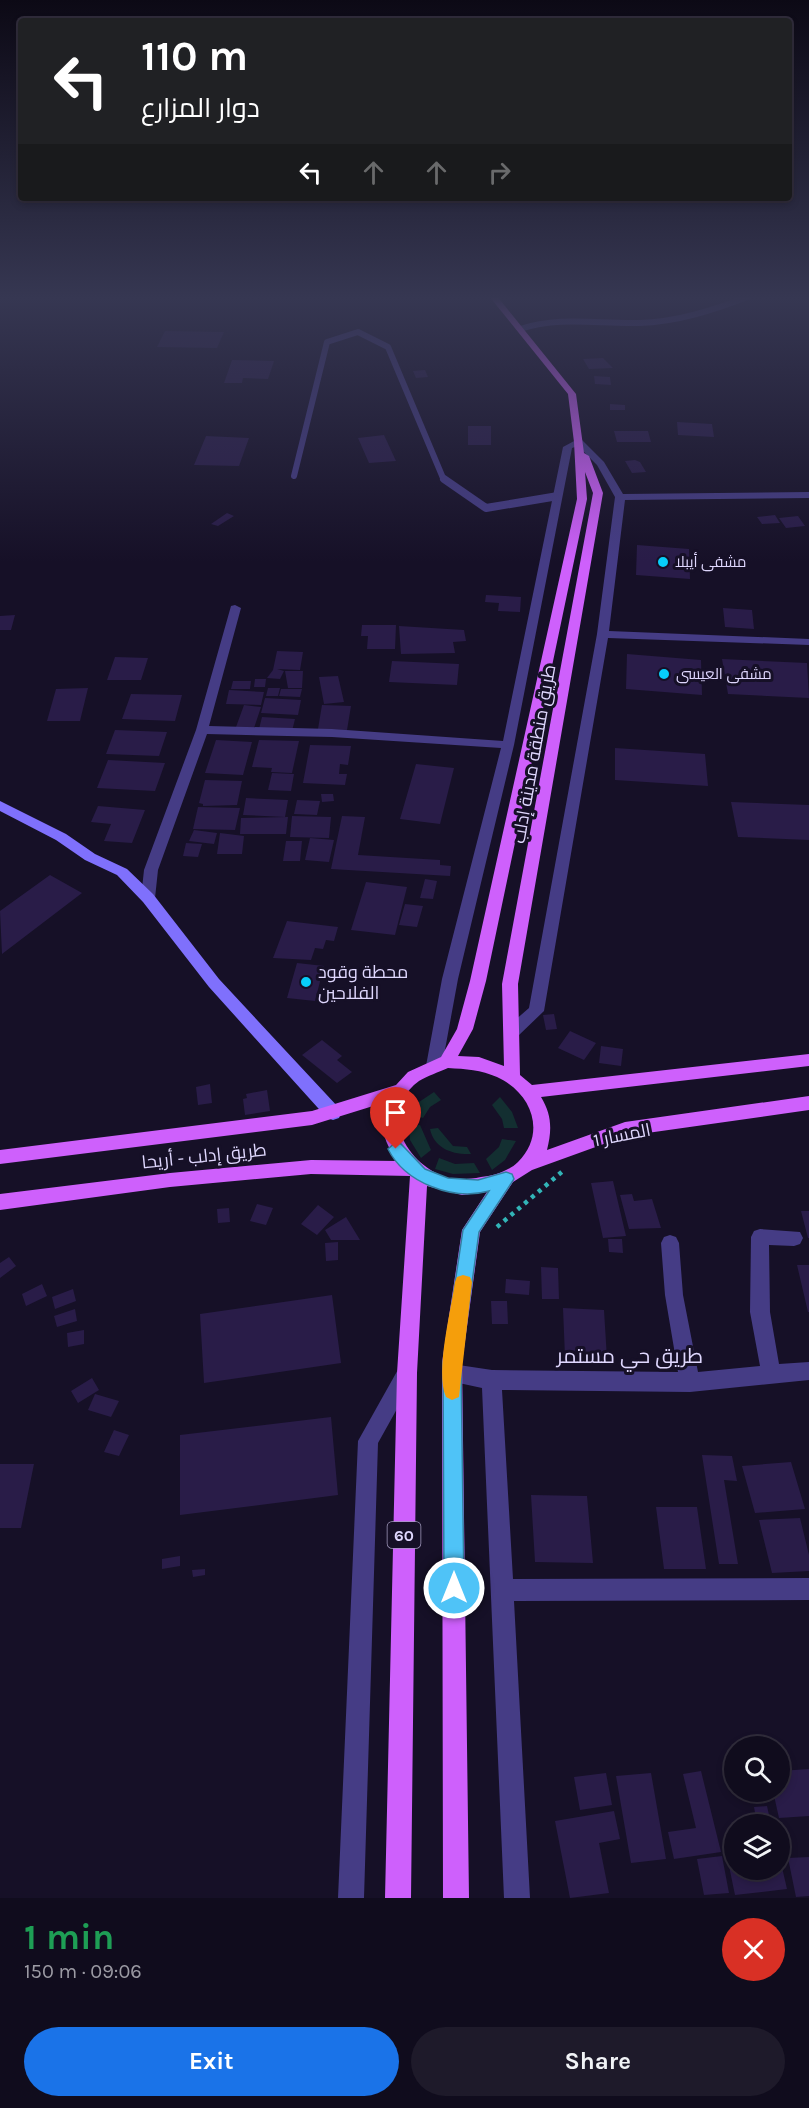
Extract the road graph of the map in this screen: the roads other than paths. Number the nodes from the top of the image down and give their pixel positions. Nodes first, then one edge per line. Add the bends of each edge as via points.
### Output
1 (317, 385) edge
2 (404, 385) edge
3 (564, 385) edge
4 (579, 442) junction
5 (294, 476) dead end
6 (809, 495) edge
7 (558, 496) junction
8 (620, 497) junction
9 (235, 608) dead end
10 (603, 634) junction
11 (809, 642) edge
12 (202, 730) junction
13 (508, 745) junction
14 (0, 805) edge
15 (148, 898) junction
16 (512, 1032) junction
17 (809, 1060) edge
18 (441, 1064) junction
19 (512, 1076) junction
20 (398, 1091) junction
21 (530, 1092) junction
22 (809, 1103) edge
23 (333, 1113) junction
24 (0, 1157) edge
25 (526, 1165) junction
26 (416, 1171) junction
27 (506, 1179) junction
28 (0, 1203) edge
29 (794, 1238) dead end
30 (670, 1243) dead end
31 (809, 1371) edge
32 (406, 1373) junction
33 (452, 1373) junction
34 (771, 1374) junction
35 (492, 1380) junction
36 (690, 1382) junction
37 (809, 1588) edge
38 (502, 1590) junction
39 (351, 1898) edge
40 (398, 1898) edge
41 (456, 1898) edge
42 (517, 1898) edge

1 - 5 lane
2 - 7 lane via 443,478 486,508
3 - 4 main road, طريق منطقة مدينة إدلب via 572,394
4 - 7 street via 568,447
4 - 8 street via 601,464
4 - 16 main road, طريق منطقة مدينة إدلب via 598,493 510,984
4 - 18 main road, طريق منطقة مدينة إدلب via 582,499 478,981 465,1029
6 - 8 street
7 - 13 street
8 - 10 street
9 - 12 street
10 - 11 street
10 - 16 street via 536,1011
12 - 13 street via 332,733
12 - 15 street via 152,870
13 - 18 street via 450,979
14 - 15 street via 122,872
15 - 23 street via 214,983
16 - 19 main road, طريق منطقة مدينة إدلب
17 - 21 main road
18 - 19 main road via 474,1062
18 - 20 main road via 414,1076
19 - 21 main road
20 - 23 main road, طريق إدلب - أريحا
20 - 26 main road via 389,1113 390,1137 403,1160
21 - 25 main road via 541,1112 542,1135
22 - 25 main road via 625,1129
23 - 24 main road, طريق إدلب - أريحا
25 - 27 main road
26 - 27 main road via 432,1180 462,1187
26 - 28 main road, طريق إدلب - أريحا via 311,1167 170,1180
26 - 32 main road, 60
27 - 33 main road via 471,1230
29 - 34 street via 760,1237 760,1312
30 - 36 street via 674,1295
31 - 34 street, طريق حي مستمر
32 - 39 street via 368,1441
32 - 40 main road, 60
33 - 35 street, طريق حي مستمر
33 - 41 main road
34 - 36 street, طريق حي مستمر
35 - 36 street, طريق حي مستمر
35 - 38 street
37 - 38 street
38 - 42 street

